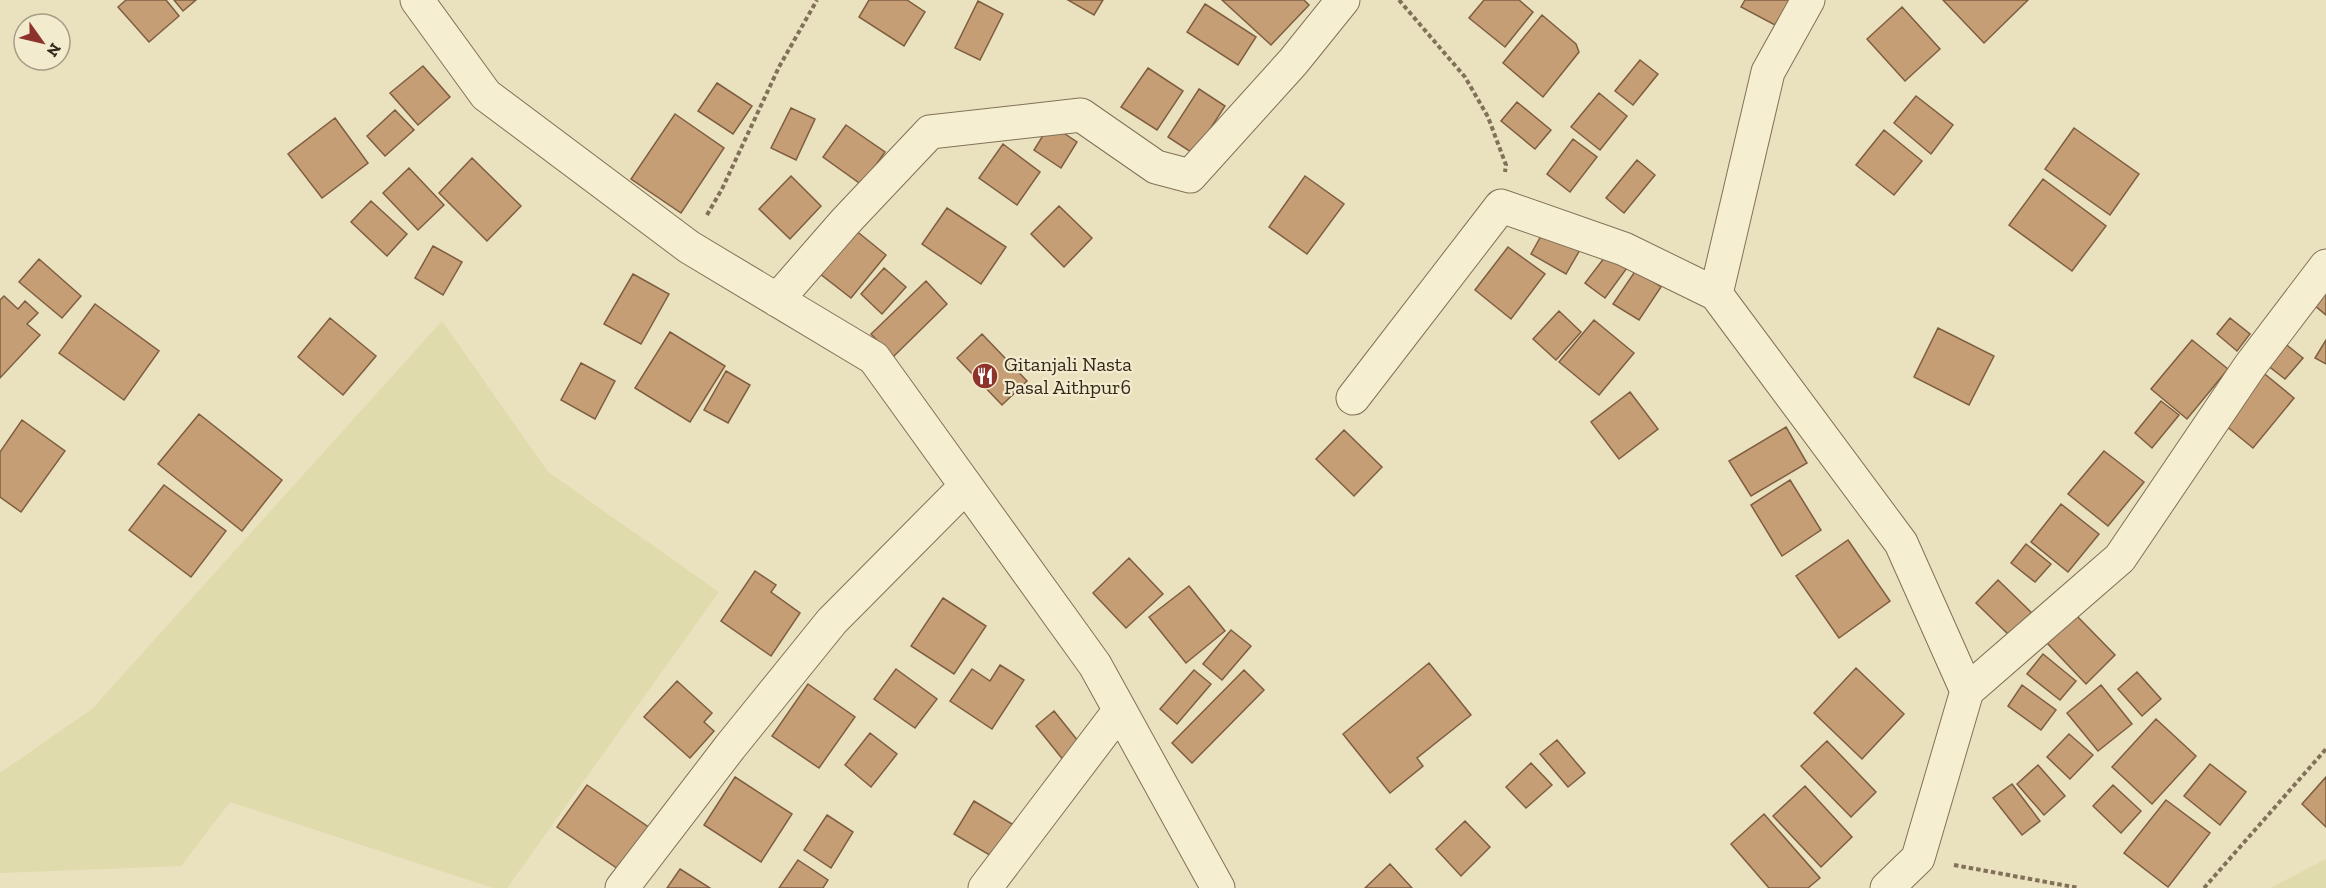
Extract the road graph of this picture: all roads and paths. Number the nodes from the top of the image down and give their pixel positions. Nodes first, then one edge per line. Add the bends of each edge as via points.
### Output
1 (417, 0) edge
2 (817, 0) edge
3 (1343, 0) edge
4 (1399, 0) edge
5 (1808, 0) edge
6 (1501, 206) junction
7 (689, 247) junction
8 (2326, 266) edge
9 (1716, 294) junction
10 (777, 300) junction
11 (1353, 398) dead end
12 (966, 486) junction
13 (1967, 691) junction
14 (1120, 710) junction
15 (2326, 749) edge
16 (1918, 858) junction
17 (622, 888) edge
18 (985, 888) edge
19 (1218, 888) edge
20 (1887, 888) edge
21 (2079, 888) edge
22 (2204, 888) edge

1 - 7 street via 486,95
2 - 7 path
3 - 10 street via 1190,176 1156,167 1081,115 930,132
4 - 6 path via 1466,77 1488,117 1506,165
5 - 9 street via 1768,72
6 - 9 street via 1624,249
6 - 11 street
7 - 10 street
8 - 13 street via 2250,366 2120,558
9 - 13 street via 1901,543
10 - 12 street via 874,358
12 - 14 street via 1095,665
12 - 17 street via 832,621
13 - 16 street
14 - 18 street
14 - 19 street
15 - 22 path
16 - 20 street
16 - 21 path

